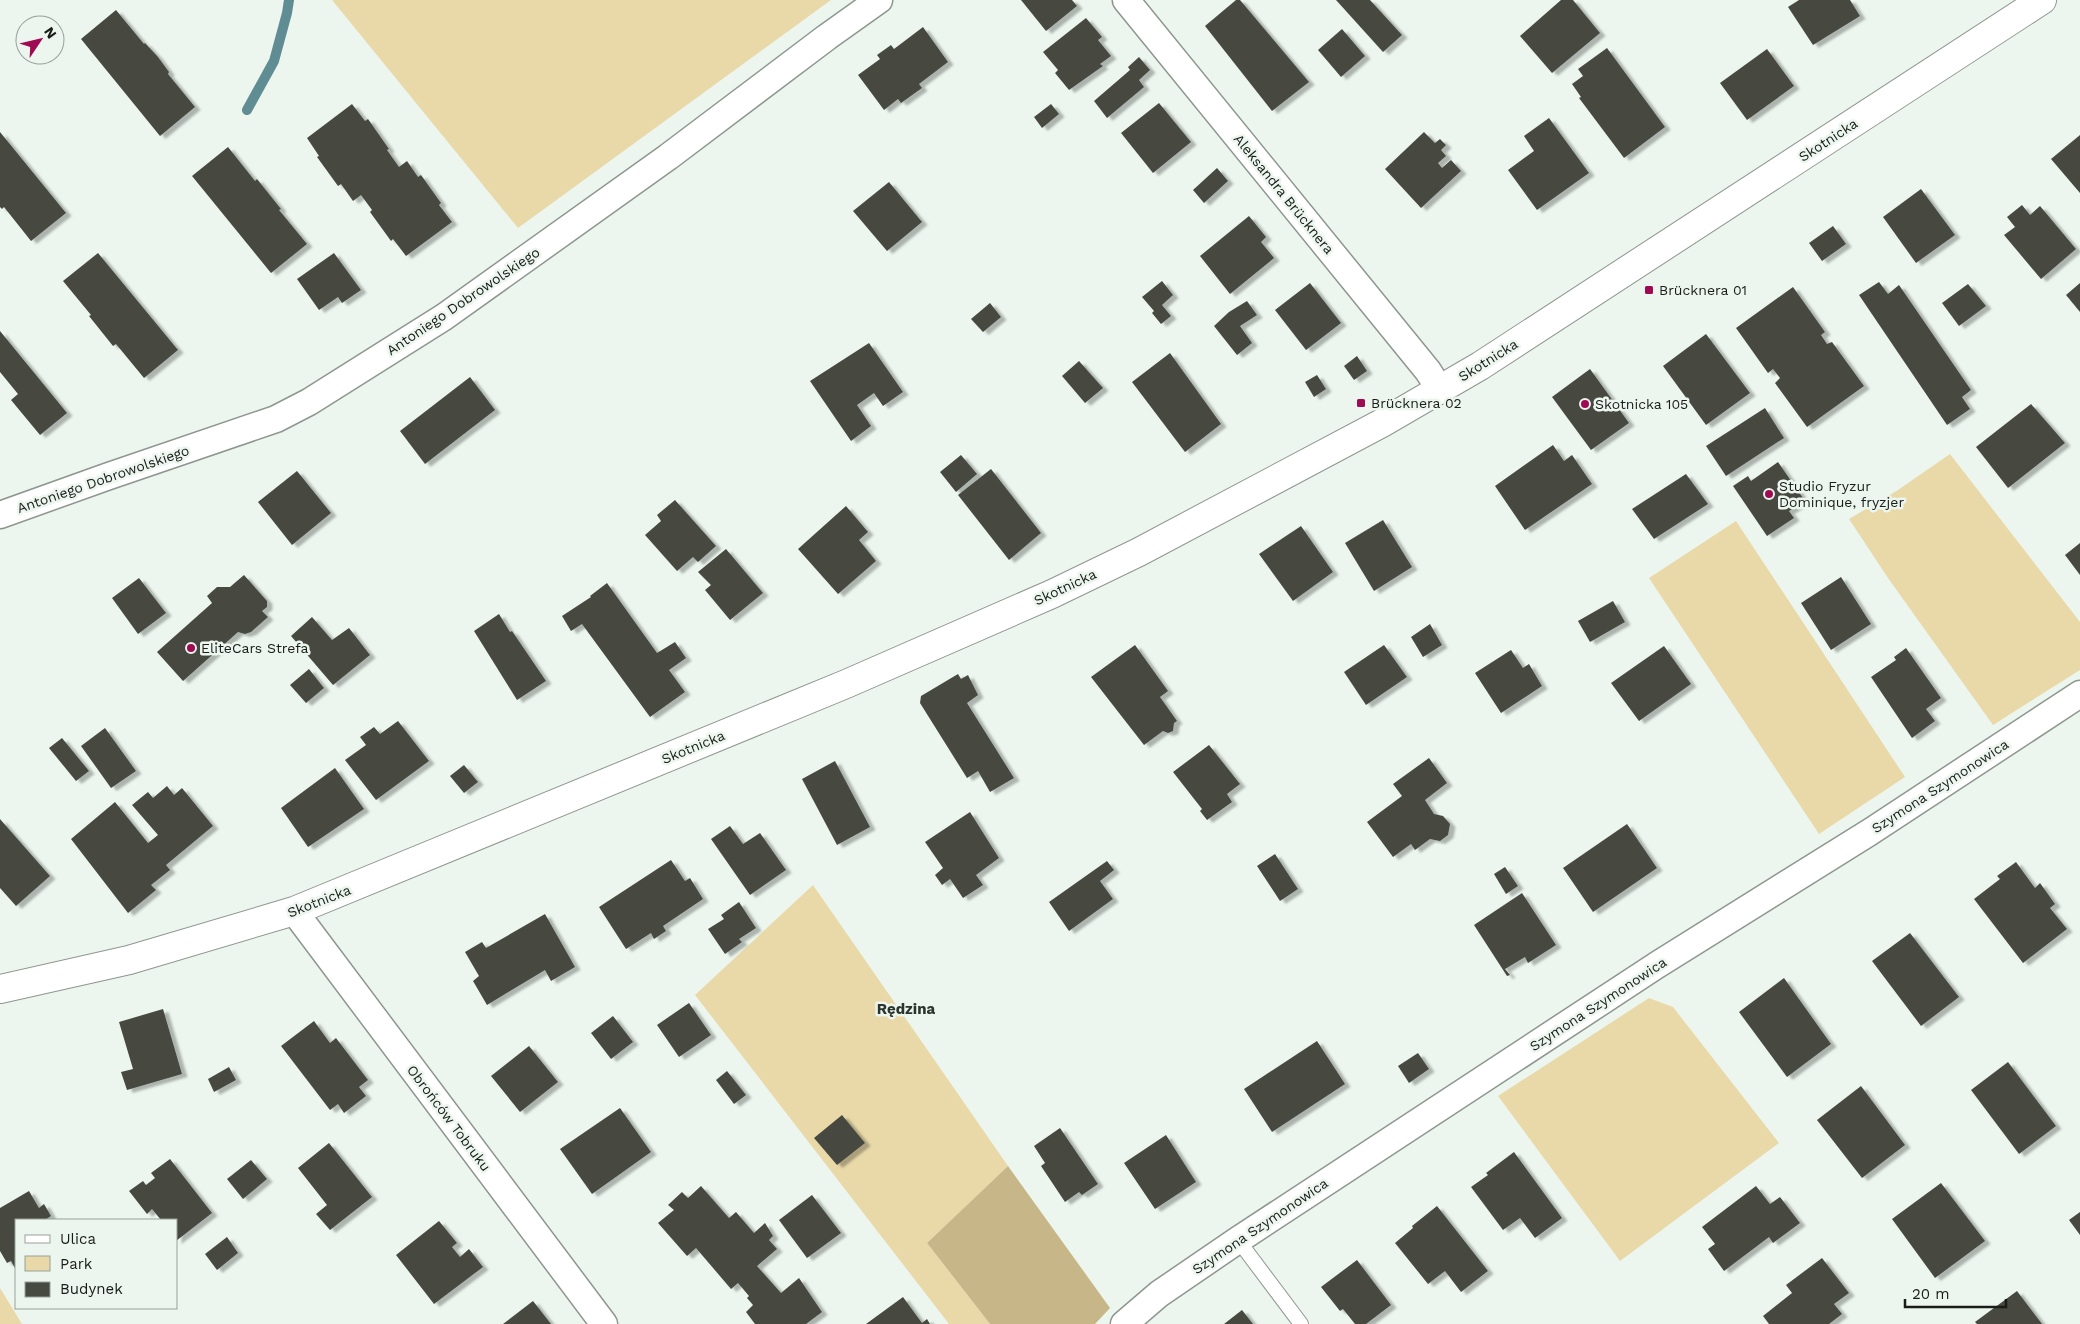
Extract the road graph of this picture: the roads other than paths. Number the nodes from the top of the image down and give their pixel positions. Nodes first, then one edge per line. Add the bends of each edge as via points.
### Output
1 (880, 0) edge
2 (1126, 0) edge
3 (2042, 0) edge
4 (1440, 390) junction
5 (0, 515) edge
6 (2080, 694) edge
7 (294, 911) junction
8 (0, 989) edge
9 (1238, 1240) junction
10 (604, 1324) edge
11 (1124, 1324) edge
12 (1301, 1324) edge

1 - 5 street, Antoniego Dobrowolskiego via 452,311 309,402 276,419
2 - 4 street, Aleksandra Brücknera via 1428,371
3 - 4 street, Skotnicka
4 - 7 street, Skotnicka via 1162,541 1052,594 846,684
6 - 9 street, Szymona Szymonowica
7 - 8 street, Skotnicka via 129,960
7 - 10 street, Obrońców Tobruku
9 - 11 street, Szymona Szymonowica via 1159,1294
9 - 12 lane

